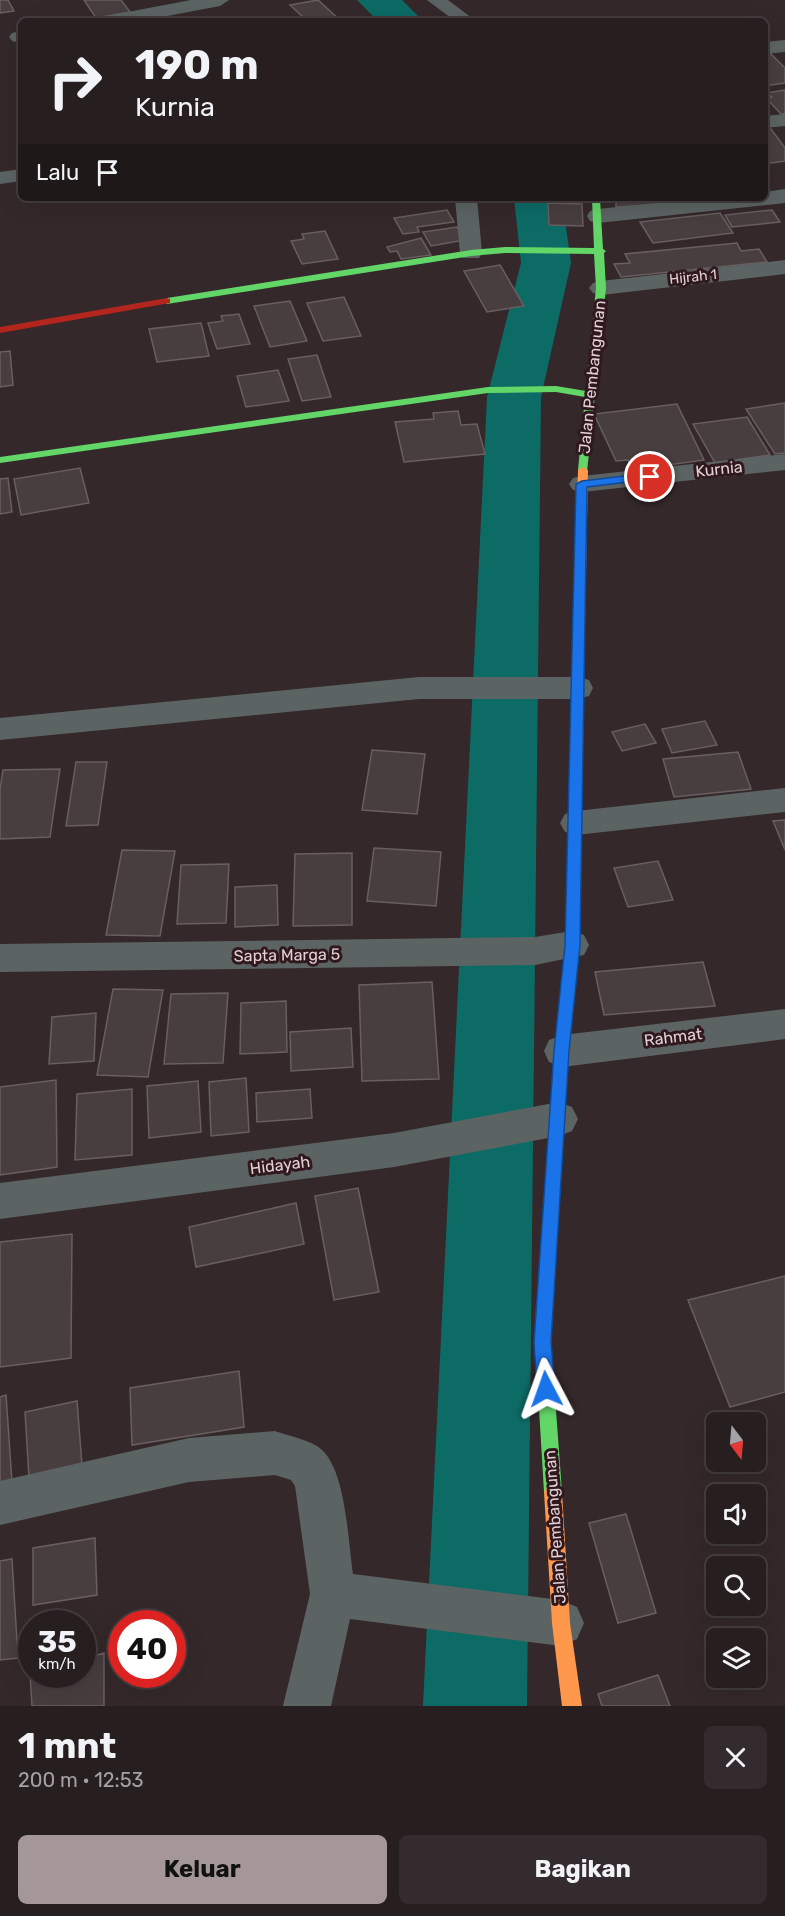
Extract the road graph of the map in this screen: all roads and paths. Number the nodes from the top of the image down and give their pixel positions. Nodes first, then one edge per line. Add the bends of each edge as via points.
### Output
1 (220, 0) edge
2 (436, 0) edge
3 (127, 18) edge
4 (462, 18) edge
5 (785, 46) edge
6 (768, 48) edge
7 (785, 120) edge
8 (768, 122) edge
9 (18, 175) edge
10 (0, 178) edge
11 (785, 196) edge
12 (768, 197) edge
13 (466, 201) edge
14 (700, 201) edge
15 (597, 207) edge
16 (601, 251) junction
17 (471, 253) junction
18 (785, 267) edge
19 (601, 288) junction
20 (0, 330) edge
21 (589, 395) junction
22 (0, 460) edge
23 (785, 462) edge
24 (582, 484) junction
25 (578, 688) junction
26 (0, 729) edge
27 (785, 800) edge
28 (576, 823) junction
29 (572, 945) junction
30 (0, 958) edge
31 (785, 1024) edge
32 (562, 1051) junction
33 (559, 1119) junction
34 (0, 1202) edge
35 (0, 1503) edge
36 (333, 1594) junction
37 (561, 1623) junction
38 (307, 1706) edge
39 (572, 1706) edge

1 - 3 street
2 - 4 street
5 - 6 street
7 - 8 street
9 - 10 street
11 - 12 street
13 - 17 street
14 - 15 street
15 - 16 street, Jalan Pembangunan
16 - 17 street
16 - 19 street, Jalan Pembangunan
17 - 20 street
18 - 19 street, Hijrah 1
19 - 21 street, Jalan Pembangunan
21 - 22 street via 556,389 488,390
21 - 24 street, Jalan Pembangunan
23 - 24 street, Kurnia
24 - 25 street, Jalan Pembangunan
25 - 26 street via 454,687
25 - 28 street, Jalan Pembangunan
27 - 28 street
28 - 29 street, Jalan Pembangunan
29 - 30 street, Sapta Marga 5 via 535,951 416,954
29 - 32 street, Jalan Pembangunan
31 - 32 street, Rahmat
32 - 33 street, Jalan Pembangunan
33 - 34 street, Hidayah via 394,1150
33 - 37 street, Jalan Pembangunan via 543,1342
35 - 36 street via 189,1460 275,1453 306,1464 316,1479
36 - 37 street
36 - 38 street
37 - 39 street, Jalan Pembangunan

